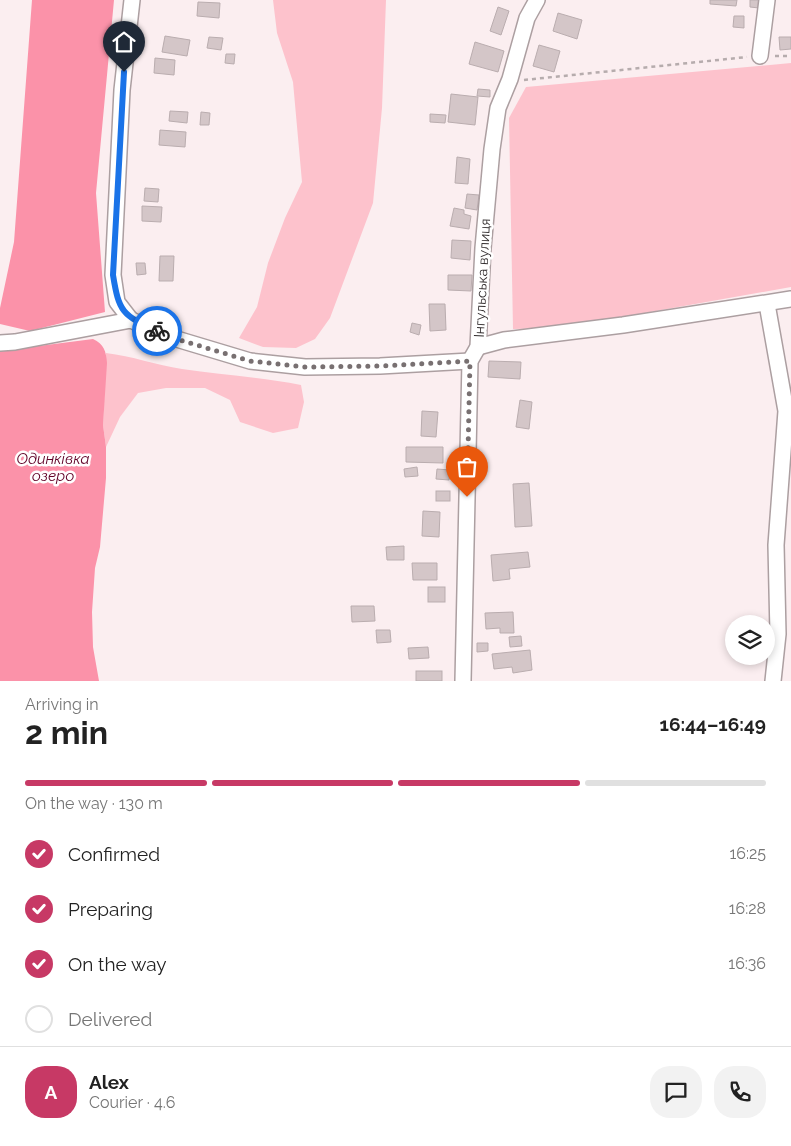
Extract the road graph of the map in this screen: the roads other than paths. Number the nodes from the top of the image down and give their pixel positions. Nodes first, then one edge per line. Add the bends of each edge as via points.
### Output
1 (132, 0) edge
2 (537, 0) edge
3 (767, 0) edge
4 (760, 56) road end
5 (791, 299) edge
6 (767, 304) junction
7 (132, 320) junction
8 (0, 343) edge
9 (478, 347) junction
10 (470, 361) junction
11 (463, 681) edge
12 (773, 681) edge

1 - 7 street via 122,90 113,275 117,302
2 - 9 street, Інгульська вулиця via 527,18 510,79 498,108 483,248
3 - 4 street
5 - 6 street
6 - 9 street via 504,340
6 - 12 street via 786,412 776,546 778,634
7 - 8 street
7 - 10 street via 170,337 250,361 305,367
9 - 10 street, Інгульська вулиця
10 - 11 street, Інгульська вулиця

